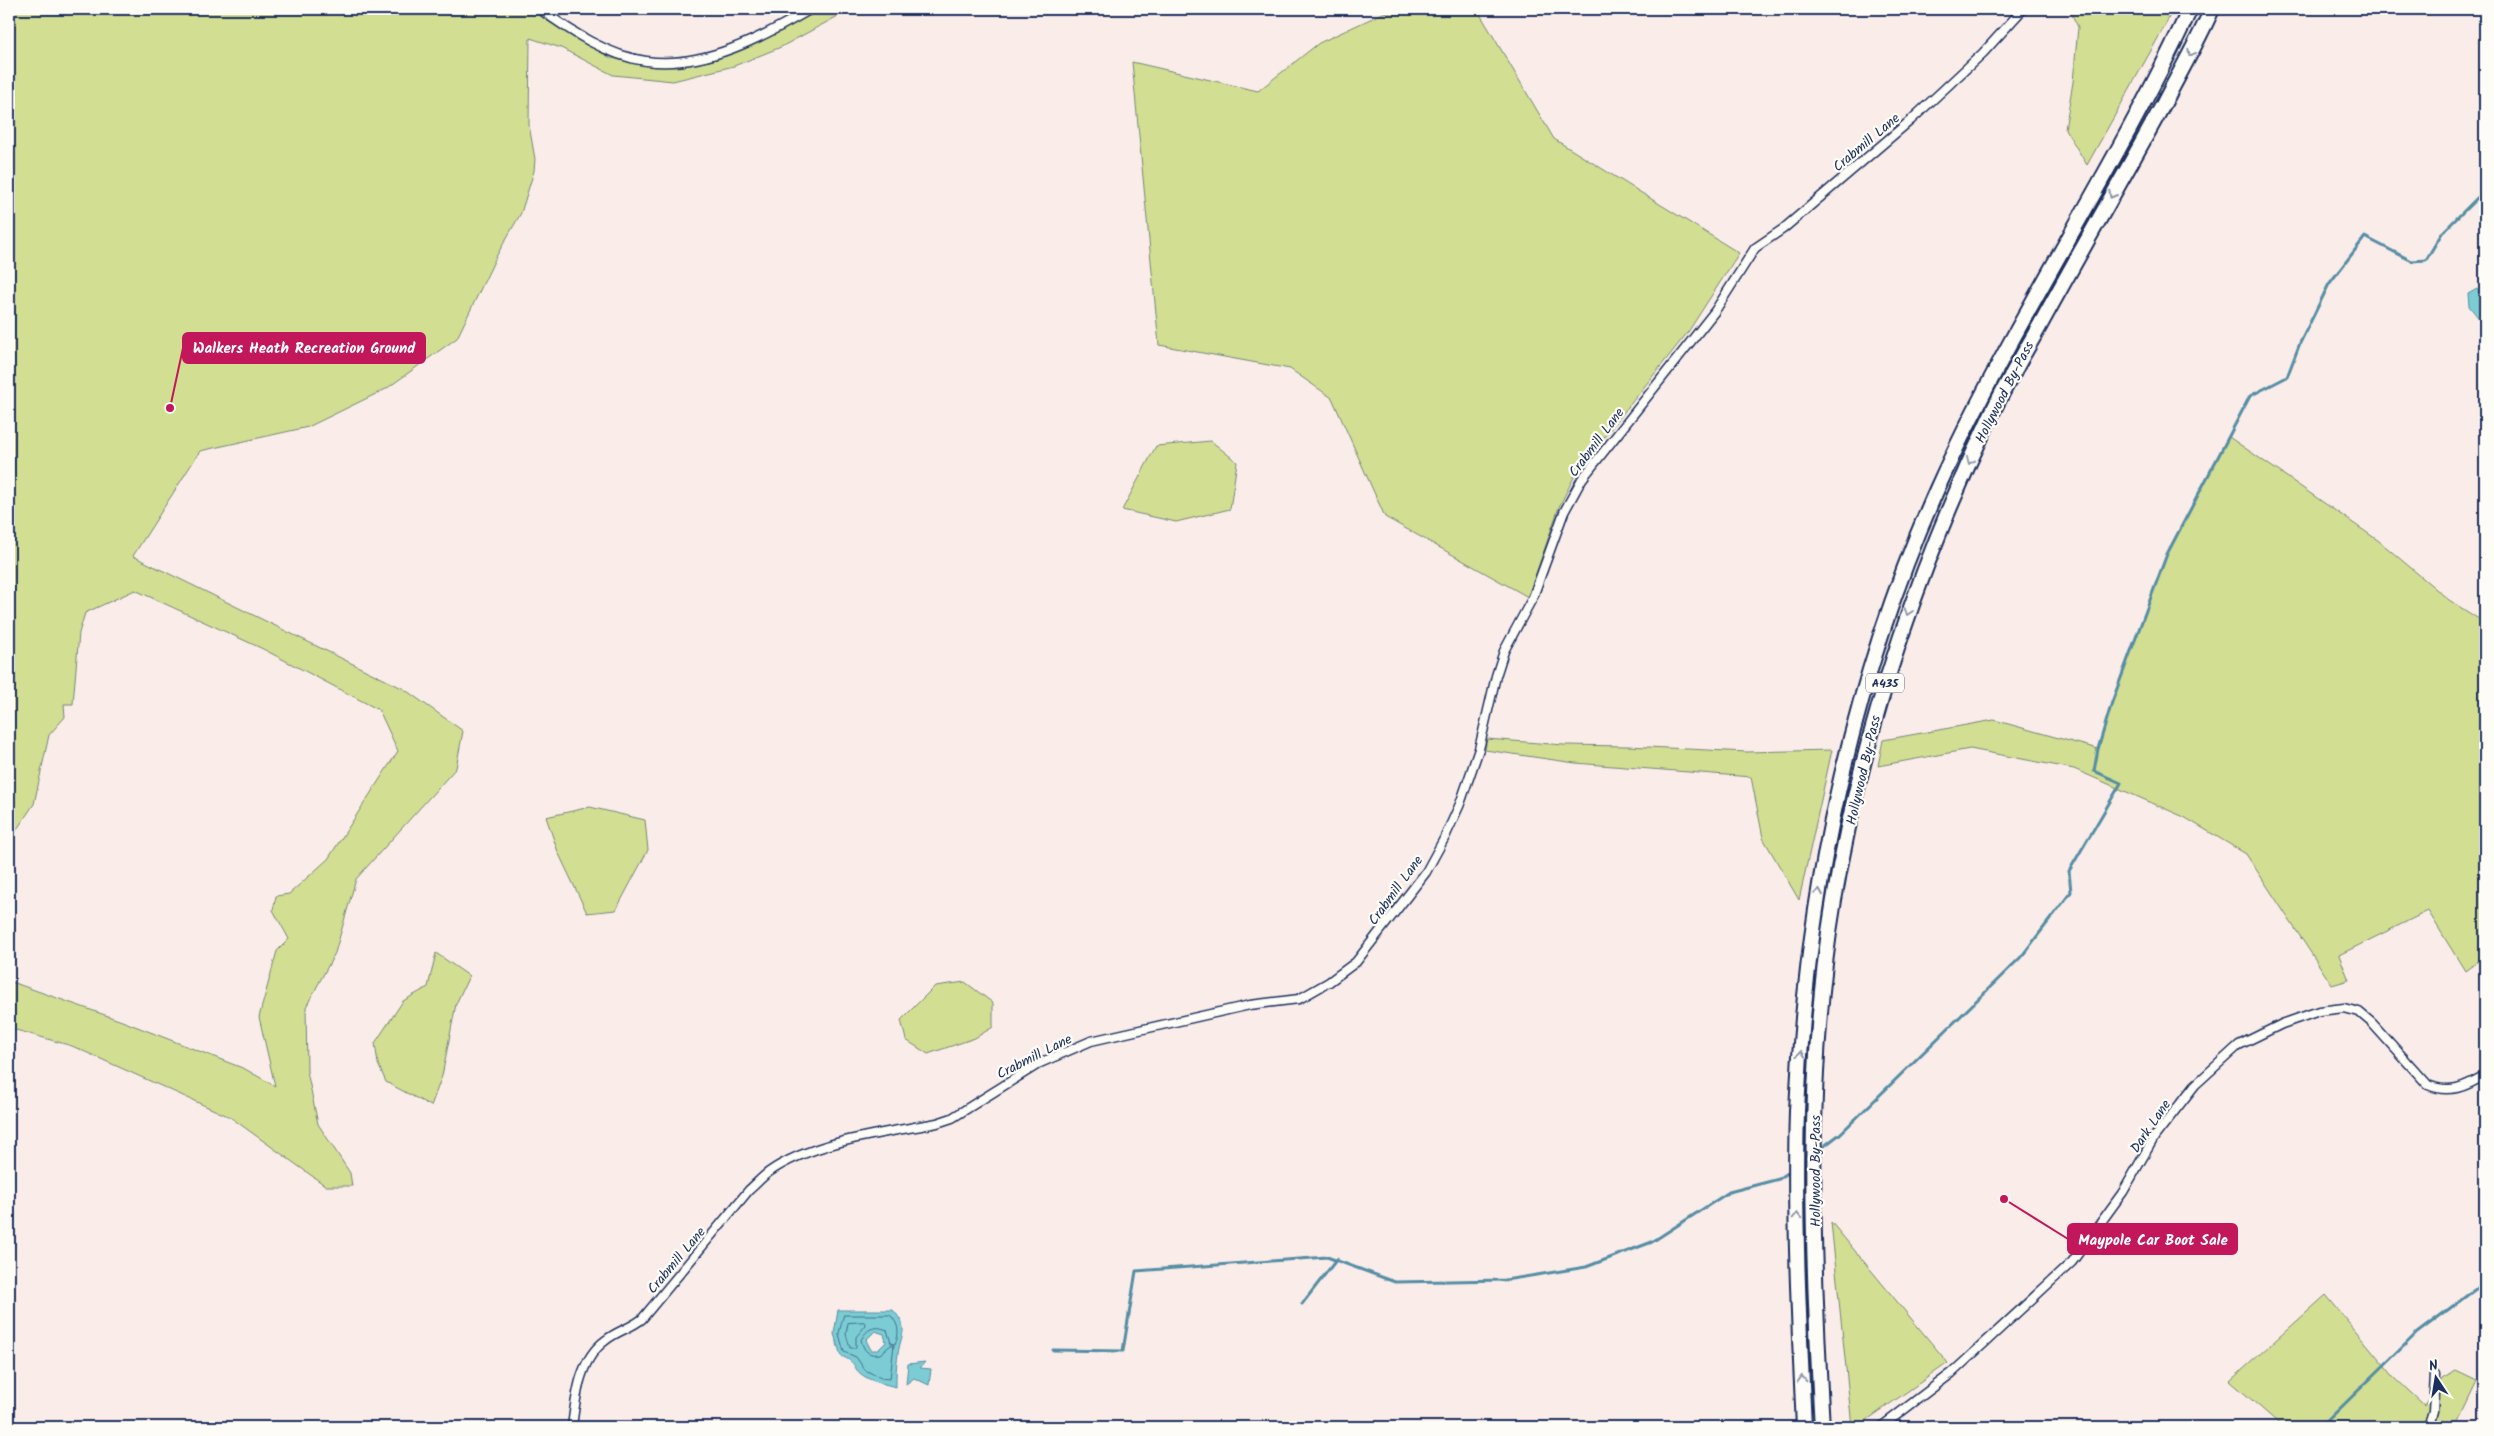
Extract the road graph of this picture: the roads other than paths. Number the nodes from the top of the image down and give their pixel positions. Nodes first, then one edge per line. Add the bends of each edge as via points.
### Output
1 (540, 9) edge
2 (555, 9) edge
3 (811, 9) edge
4 (2023, 9) edge
5 (2190, 9) edge
6 (2212, 9) edge
7 (550, 16) junction
8 (2485, 1074) edge
9 (2435, 1375) dead end
10 (572, 1427) edge
11 (1804, 1427) edge
12 (1822, 1427) edge
13 (1881, 1427) edge
14 (2428, 1427) edge

1 - 7 street
2 - 7 street
3 - 7 street via 734,47 701,58 675,61 646,61 625,56 583,37
4 - 10 street, Crabmill Lane via 1983,53 1911,120 1783,229 1755,248 1715,311 1582,479 1564,512 1536,589 1504,651 1479,749 1445,837 1426,872 1356,962 1299,999 1250,1005 1091,1041 1040,1063 952,1118 824,1148 770,1172 749,1190 642,1319 604,1341 589,1358 579,1382
11 -> 5 highway, Hollywood By-Pass / A435 via 1798,1275 1797,1111 1819,890 1845,761 1900,580 1937,490 1980,399 2124,138
6 -> 12 highway, Hollywood By-Pass / A435 via 2142,144 1994,409 1955,493 1916,590 1872,724 1834,900 1818,1040 1815,1192
8 - 13 street, Dark Lane via 2452,1090 2440,1090 2428,1084 2372,1023 2359,1012 2344,1008 2319,1011 2282,1024 2239,1045 2195,1085 2155,1136 2123,1192 2072,1262 1952,1373
9 - 14 street via 2433,1411

